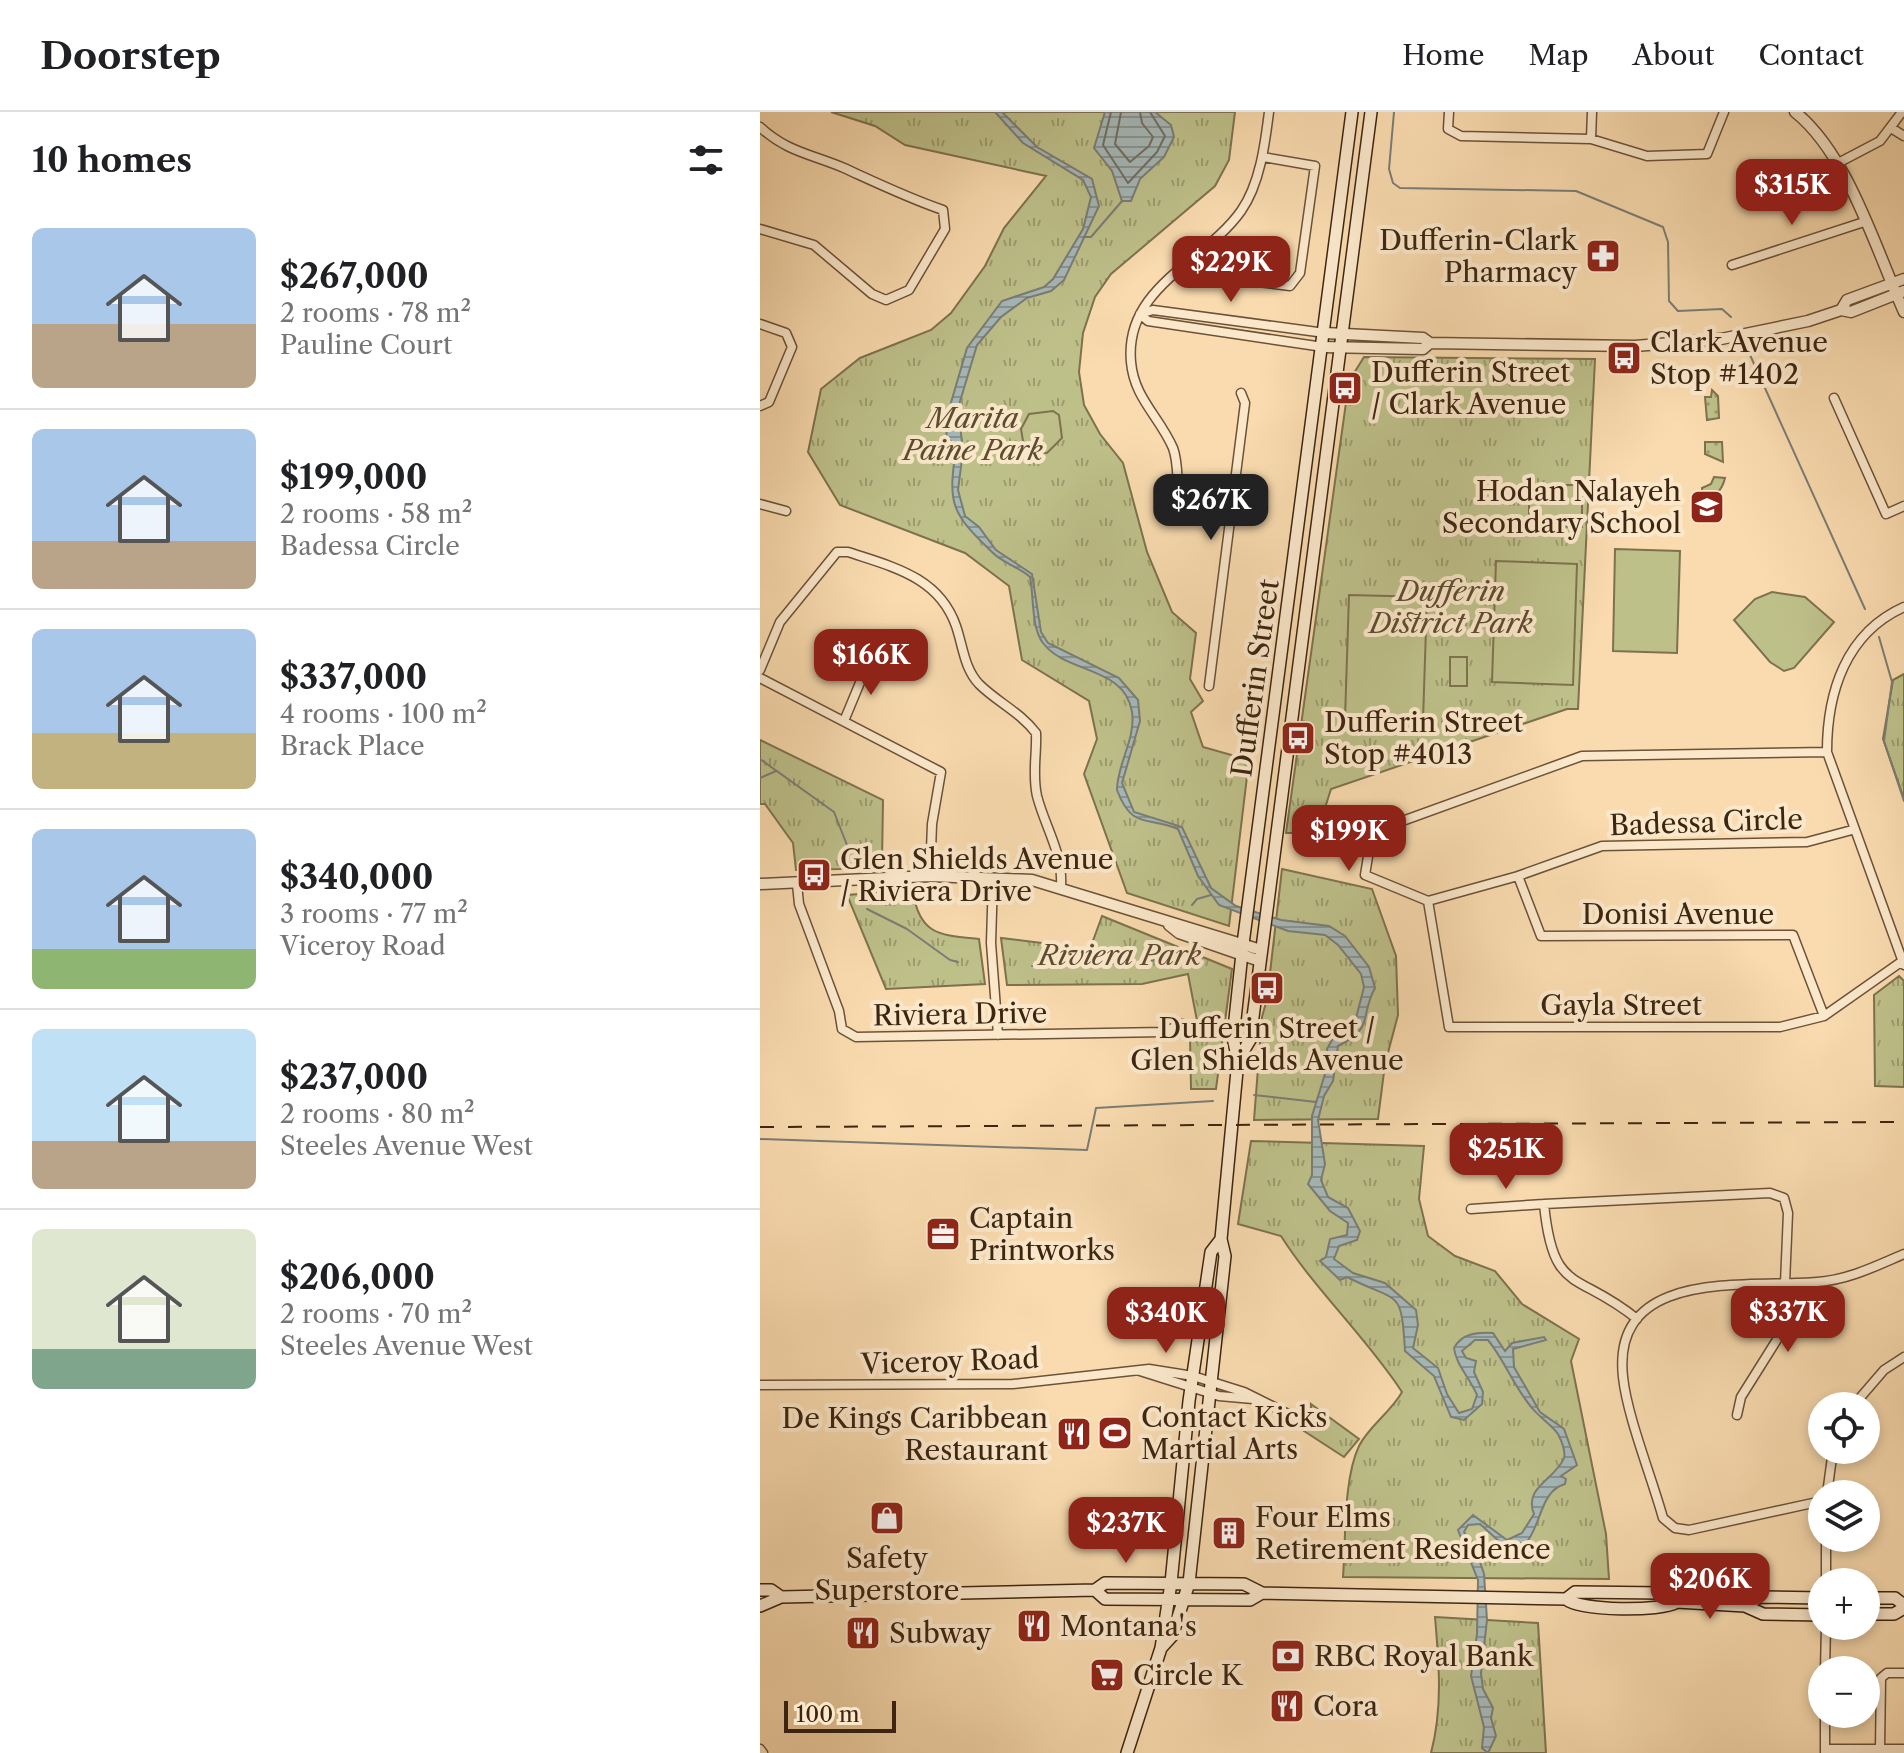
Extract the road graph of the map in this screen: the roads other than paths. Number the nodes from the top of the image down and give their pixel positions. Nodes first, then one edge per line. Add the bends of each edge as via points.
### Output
1 (1269, 112) edge
2 (1352, 112) edge
3 (1371, 112) edge
4 (1449, 112) edge
5 (1592, 112) edge
6 (1724, 112) edge
7 (1795, 112) edge
8 (1902, 112) edge
9 (760, 127) edge
10 (1891, 128) junction
11 (1904, 136) edge
12 (1591, 139) junction
13 (1263, 157) junction
14 (1838, 163) junction
15 (1864, 222) junction
16 (760, 229) edge
17 (1193, 256) junction
18 (1732, 265) dead end
19 (1904, 279) edge
20 (1897, 290) edge
21 (1904, 312) edge
22 (1140, 314) junction
23 (760, 324) edge
24 (1325, 333) junction
25 (1342, 335) junction
26 (1430, 343) junction
27 (1323, 347) junction
28 (1339, 348) junction
29 (1241, 393) dead end
30 (1834, 398) dead end
31 (760, 406) edge
32 (760, 504) edge
33 (1904, 506) edge
34 (786, 511) dead end
35 (1231, 515) junction
36 (1904, 607) edge
37 (869, 661) dead end
38 (760, 670) edge
39 (760, 678) edge
40 (1209, 686) dead end
41 (844, 721) junction
42 (1827, 752) junction
43 (1852, 830) junction
44 (930, 876) junction
45 (1518, 876) junction
46 (993, 879) junction
47 (760, 884) edge
48 (797, 884) junction
49 (1061, 886) junction
50 (1428, 901) junction
51 (1242, 950) junction
52 (1260, 956) junction
53 (1903, 963) edge
54 (1824, 1016) junction
55 (1182, 1024) dead end
56 (998, 1035) junction
57 (1238, 1060) junction
58 (1544, 1204) junction
59 (1471, 1209) dead end
60 (1221, 1239) junction
61 (1904, 1254) edge
62 (1785, 1283) junction
63 (1637, 1319) junction
64 (1904, 1357) edge
65 (1192, 1382) junction
66 (760, 1385) edge
67 (1209, 1387) junction
68 (1865, 1392) edge
69 (1288, 1414) dead end
70 (1737, 1415) dead end
71 (1808, 1504) edge
72 (1171, 1583) junction
73 (1189, 1583) junction
74 (760, 1590) edge
75 (1095, 1590) junction
76 (1619, 1592) junction
77 (1262, 1593) junction
78 (781, 1597) junction
79 (1169, 1598) junction
80 (1808, 1598) edge
81 (1880, 1598) edge
82 (1185, 1599) junction
83 (1566, 1599) junction
84 (1677, 1602) junction
85 (760, 1606) edge
86 (1745, 1606) junction
87 (1904, 1606) edge
88 (1619, 1607) junction
89 (1880, 1614) edge
90 (1808, 1615) edge
91 (1161, 1648) junction
92 (1904, 1673) edge
93 (1825, 1728) edge
94 (1880, 1749) junction
95 (1904, 1749) edge
96 (1825, 1751) edge
97 (1127, 1753) edge

1 - 13 street
2 - 24 main road, Dufferin Street
3 - 25 main road, Dufferin Street
4 - 12 street via 1448,129 1461,136
5 - 12 street
6 - 12 street via 1711,149 1701,156 1647,156
7 - 14 street via 1811,124
8 - 10 street
9 - 16 street via 779,145 943,210 945,229 909,290 886,300 814,245
10 - 11 street
10 - 14 street via 1880,141
13 - 17 street via 1242,210
13 - 17 street via 1315,166 1300,273 1290,286 1217,277
14 - 15 street
15 - 18 street
15 - 20 street
17 - 22 street via 1146,301
19 - 20 street
20 - 21 street
20 - 26 street via 1851,312 1721,339 1656,345
22 - 24 street via 1153,310
22 - 27 street via 1148,321
22 - 35 street via 1132,339 1132,375 1142,402 1172,447 1182,507
23 - 31 street via 786,333 792,347 769,402
24 - 25 street
24 - 27 main road, Dufferin Street
25 - 26 street via 1423,338
25 - 28 main road, Dufferin Street
26 - 28 street via 1423,349
27 - 28 street
27 - 51 main road, Dufferin Street
28 - 52 main road, Dufferin Street
29 - 35 street via 1245,403
30 - 33 street via 1886,514
32 - 34 street
35 - 40 street
36 - 42 street via 1860,639 1835,681
37 - 41 street
38 - 49 street via 780,622 837,552 911,573 939,594 968,668 980,684 1036,733 1033,773 1062,866
39 - 41 street
41 - 44 street via 941,772
42 - 43 street
42 - 50 street via 1582,756 1372,832 1365,875
43 - 45 street, Badessa Circle via 1807,842 1602,846
43 - 53 street
44 - 46 street
44 - 48 street
45 - 50 street, Badessa Circle
45 - 54 street, Donisi Avenue via 1541,936 1793,935
46 - 49 street
46 - 56 street via 991,943
47 - 48 street
48 - 56 street, Riviera Drive via 799,904 842,1029 856,1037
49 - 51 street via 1169,925 1183,924
50 - 54 street, Gayla Street via 1449,1027 1780,1027
51 - 52 street
51 - 57 main road, Dufferin Street via 1233,1038
52 - 57 main road, Dufferin Street via 1250,1040
53 - 54 street, Gayla Street
55 - 56 street, Riviera Drive via 1164,1032
57 - 60 main road, Dufferin Street
58 - 59 street
58 - 62 street via 1779,1194 1788,1213
58 - 63 street via 1547,1241 1565,1275
60 - 65 main road, Dufferin Street via 1211,1252
60 - 67 main road, Dufferin Street via 1225,1256
61 - 62 street via 1854,1275
62 - 63 street via 1680,1289
62 - 70 street via 1783,1330 1741,1397
63 - 71 street via 1628,1337 1623,1379 1663,1518 1675,1528 1689,1530
64 - 68 street
65 - 66 street, Viceroy Road via 1149,1369 1013,1384
65 - 67 street, Viceroy Road
65 - 72 main road, Dufferin Street
67 - 69 street, Viceroy Road via 1242,1400 1254,1398
67 - 73 main road, Dufferin Street
72 - 73 main road
72 - 75 main road via 1105,1583
72 - 79 main road, Dufferin Street
73 - 77 main road via 1244,1584
73 - 82 main road, Dufferin Street
74 - 78 main road
75 - 78 main road
75 - 79 main road via 1105,1599
76 - 83 main road via 1575,1592
76 - 84 main road via 1663,1593
76 - 88 main road
77 - 82 main road via 1250,1600
77 - 83 main road
78 - 85 main road
79 - 82 main road
79 - 91 main road, Dufferin Street
80 - 86 main road via 1760,1597
81 - 87 main road via 1895,1598
82 - 91 main road, Dufferin Street via 1172,1636
83 - 88 main road via 1574,1606
84 - 86 main road
84 - 88 main road via 1667,1608
86 - 90 main road via 1763,1614
87 - 89 main road via 1894,1614
91 - 97 main road, Dufferin Street
92 - 94 street via 1881,1678
93 - 96 street
94 - 95 street
94 - 96 street

